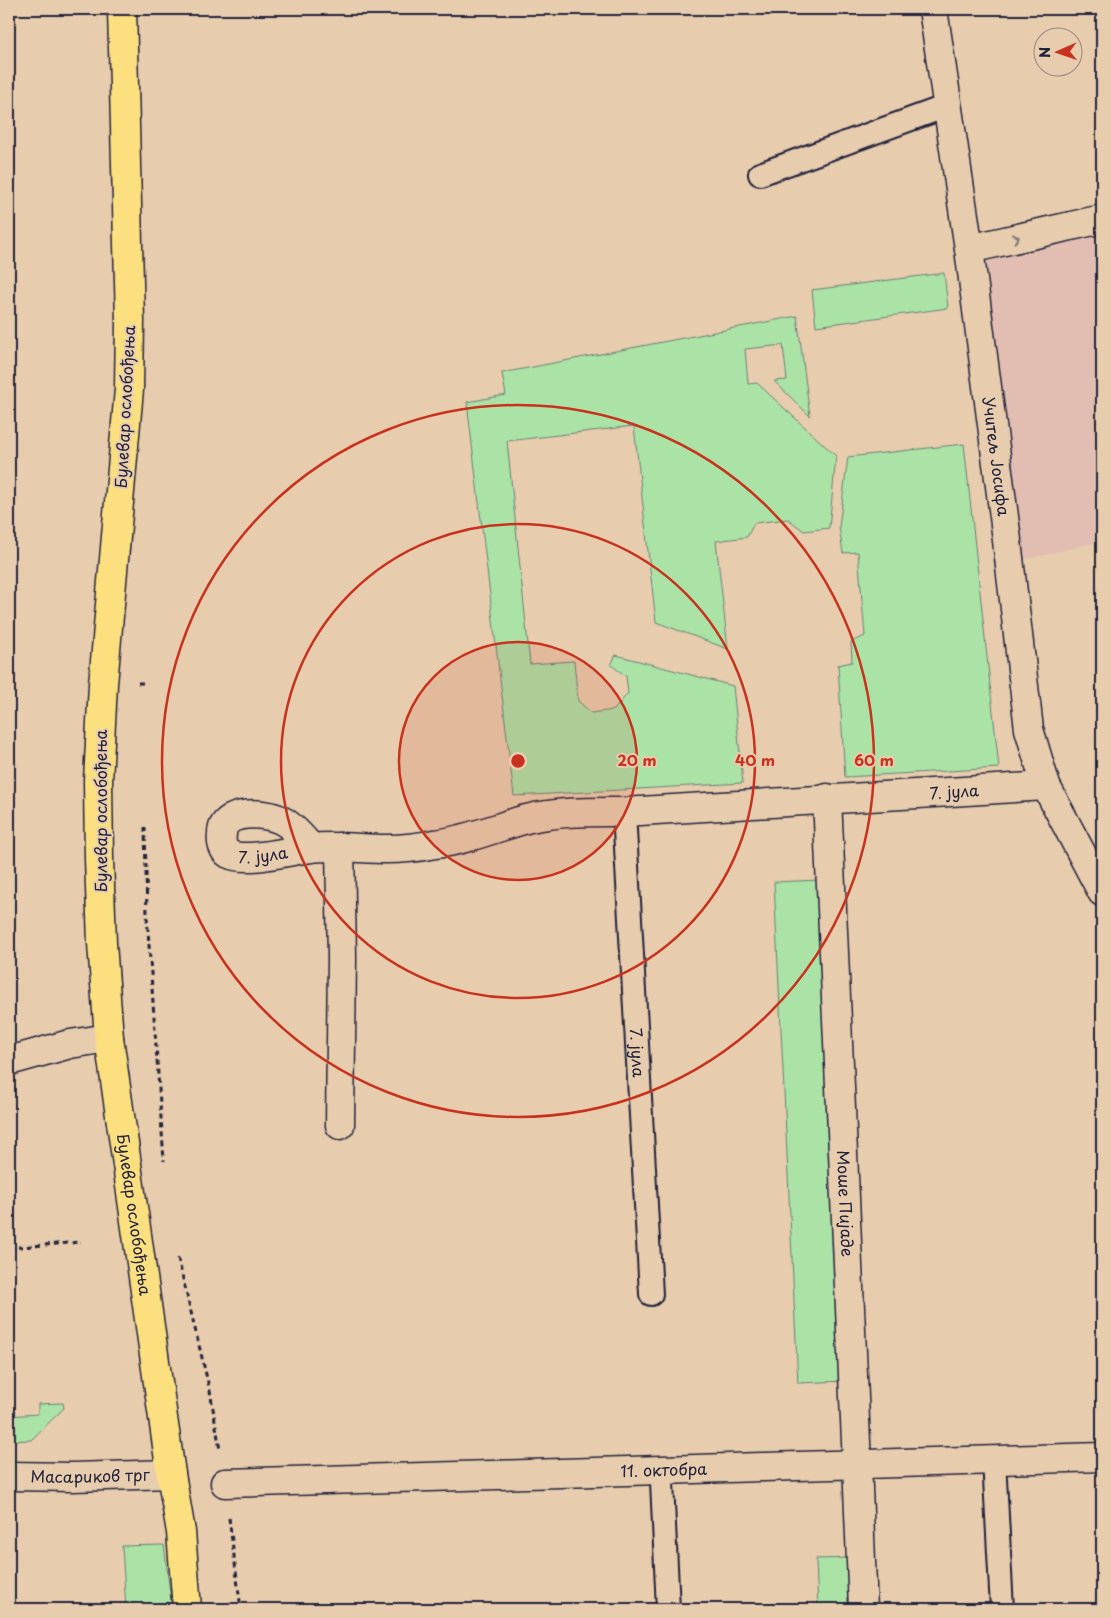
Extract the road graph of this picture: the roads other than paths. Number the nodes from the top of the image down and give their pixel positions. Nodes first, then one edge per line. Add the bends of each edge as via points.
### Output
1 (122, 9) edge
2 (933, 9) edge
3 (947, 106) junction
4 (760, 174) dead end
5 (1102, 219) edge
6 (969, 249) junction
7 (1046, 786) junction
8 (827, 798) junction
9 (624, 812) junction
10 (340, 847) junction
11 (312, 848) dead end
12 (1102, 892) edge
13 (109, 1038) junction
14 (9, 1061) edge
15 (340, 1125) dead end
16 (651, 1294) dead end
17 (1102, 1457) edge
18 (994, 1460) junction
19 (858, 1464) junction
20 (663, 1469) junction
21 (171, 1474) junction
22 (9, 1476) edge
23 (225, 1483) road end
24 (187, 1609) edge
25 (668, 1609) edge
26 (862, 1609) edge
27 (1002, 1609) edge

1 - 13 main road, Булевар ослобођења via 129,389 103,684 98,781 102,943
2 - 3 street, Учитељ Јосифа
3 - 4 lane
3 - 6 street, Учитељ Јосифа
6 -> 5 street
6 - 7 street, Учитељ Јосифа via 1029,729
7 - 8 street, 7. јула
7 - 12 street, Учитељ Јосифа
8 - 9 street, 7. јула
8 - 19 street, Моше Пијаде
9 - 10 street, 7. јула via 566,812 438,844 389,849
9 - 16 lane, 7. јула
10 - 11 street, 7. јула
10 - 15 street
13 - 14 street via 70,1044
13 - 21 main road, Булевар ослобођења
17 - 18 street, 11. октобра
18 - 19 street, 11. октобра
18 - 27 lane
19 - 20 street, 11. октобра
19 - 26 street, Моше Пијаде
20 - 23 street, 11. октобра
20 - 25 lane
21 - 22 street, Масариков трг
21 - 24 main road, Булевар ослобођења

